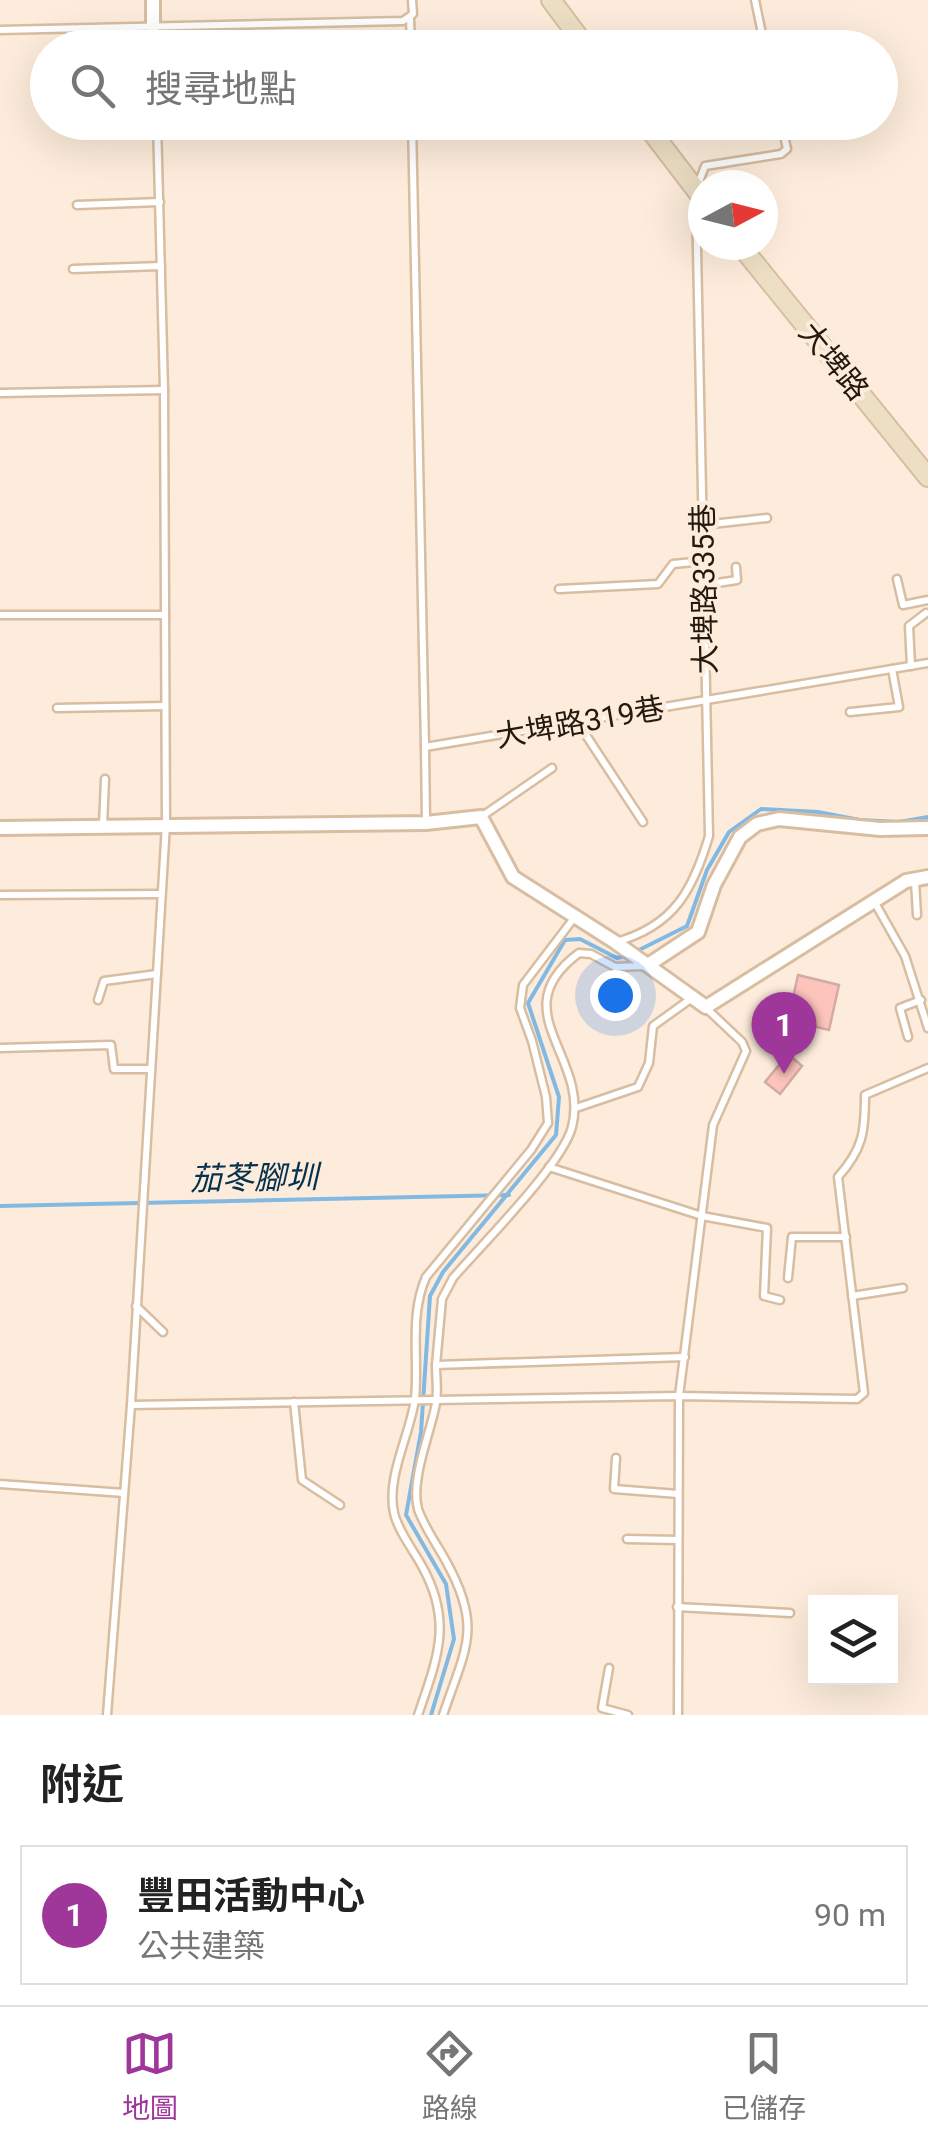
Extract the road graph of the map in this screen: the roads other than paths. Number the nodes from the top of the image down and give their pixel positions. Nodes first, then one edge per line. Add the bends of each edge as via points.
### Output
1 (153, 0) edge
2 (412, 0) edge
3 (550, 0) edge
4 (755, 0) edge
5 (410, 19) junction
6 (153, 27) junction
7 (0, 30) edge
8 (153, 30) edge
9 (410, 30) edge
10 (573, 30) edge
11 (761, 30) edge
12 (158, 140) edge
13 (412, 140) edge
14 (658, 140) edge
15 (785, 140) edge
16 (704, 170) edge
17 (688, 180) edge
18 (160, 202) junction
19 (76, 205) dead end
20 (700, 260) edge
21 (752, 260) edge
22 (161, 266) junction
23 (72, 269) dead end
24 (164, 390) junction
25 (0, 393) edge
26 (928, 476) edge
27 (767, 518) dead end
28 (703, 525) junction
29 (704, 561) junction
30 (736, 567) dead end
31 (897, 580) dead end
32 (704, 585) junction
33 (559, 589) dead end
34 (928, 600) edge
35 (926, 613) edge
36 (0, 615) edge
37 (165, 615) junction
38 (928, 663) edge
39 (911, 666) junction
40 (892, 669) junction
41 (707, 700) junction
42 (165, 706) junction
43 (57, 708) dead end
44 (850, 712) dead end
45 (578, 723) junction
46 (426, 747) junction
47 (552, 768) dead end
48 (105, 779) dead end
49 (481, 816) junction
50 (643, 822) dead end
51 (426, 823) junction
52 (166, 824) junction
53 (102, 825) junction
54 (0, 828) edge
55 (928, 828) edge
56 (921, 879) edge
57 (162, 894) junction
58 (0, 895) edge
59 (874, 902) junction
60 (917, 915) dead end
61 (575, 916) junction
62 (615, 942) junction
63 (648, 966) junction
64 (157, 974) junction
65 (692, 998) junction
66 (98, 1000) dead end
67 (920, 1000) junction
68 (706, 1007) junction
69 (928, 1028) edge
70 (908, 1037) dead end
71 (0, 1048) edge
72 (928, 1068) edge
73 (151, 1070) junction
74 (576, 1108) junction
75 (549, 1167) junction
76 (702, 1216) junction
77 (846, 1237) junction
78 (788, 1278) dead end
79 (903, 1288) dead end
80 (852, 1296) junction
81 (780, 1300) dead end
82 (135, 1305) junction
83 (163, 1332) dead end
84 (685, 1357) junction
85 (436, 1365) junction
86 (679, 1396) junction
87 (414, 1400) junction
88 (437, 1400) junction
89 (294, 1402) junction
90 (131, 1405) junction
91 (616, 1458) dead end
92 (0, 1484) edge
93 (124, 1493) junction
94 (678, 1494) junction
95 (340, 1505) dead end
96 (627, 1539) dead end
97 (678, 1540) junction
98 (677, 1607) junction
99 (790, 1613) dead end
100 (609, 1668) dead end
101 (107, 1715) edge
102 (418, 1715) edge
103 (443, 1715) edge
104 (628, 1715) edge
105 (678, 1715) edge

1 - 6 street
2 - 5 lane
3 - 10 main road
4 - 11 lane
5 - 6 lane
5 - 9 lane
6 - 7 lane
6 - 8 lane
12 - 18 lane
13 - 46 lane
14 - 17 main road
15 - 16 lane via 781,154
18 - 19 lane
18 - 22 lane
20 - 28 lane, 大埤路335巷
21 - 26 main road, 大埤路
22 - 23 lane
22 - 24 lane
24 - 25 lane
24 - 37 lane
27 - 28 lane
28 - 29 lane, 大埤路335巷
29 - 32 lane, 大埤路335巷
29 - 33 lane via 673,564 658,584
30 - 32 lane via 737,580
31 - 34 lane via 903,605
32 - 41 lane, 大埤路335巷
35 - 39 lane via 909,626
36 - 37 lane
37 - 42 lane
38 - 39 lane, 大埤路319巷
39 - 40 lane, 大埤路319巷
40 - 41 lane, 大埤路319巷
40 - 44 lane via 899,706
41 - 45 lane, 大埤路319巷
41 - 62 lane, 大埤路335巷 via 710,836 701,862 664,922
42 - 43 lane
42 - 52 lane
45 - 46 lane, 大埤路319巷
45 - 50 lane
46 - 51 lane
47 - 49 lane
48 - 53 lane
49 - 51 street
49 - 61 street via 514,877
51 - 52 street
52 - 53 street
52 - 57 lane
53 - 54 street
55 - 63 street via 779,819 757,824 740,837 714,884 698,932
56 - 59 street
56 - 60 lane
57 - 58 lane
57 - 64 lane
59 - 67 lane via 906,956
59 - 68 street
61 - 62 street
61 - 87 lane via 521,996 548,1124 426,1278 417,1298
62 - 63 street
63 - 65 street
63 - 74 lane via 615,967 579,953 547,990 544,1008 568,1063
64 - 66 lane via 104,981
64 - 73 lane
65 - 68 street
65 - 74 lane via 652,1026 649,1063 638,1087
67 - 69 lane
67 - 70 lane via 900,1008
68 - 76 lane via 746,1051 713,1125
71 - 73 lane via 111,1044 114,1069
72 - 77 lane via 865,1095 856,1157 838,1177
73 - 82 lane
74 - 75 lane via 572,1130
75 - 76 lane
75 - 85 lane via 442,1299
76 - 81 lane via 767,1228 764,1296
76 - 84 lane
77 - 78 lane via 792,1237
77 - 80 lane
79 - 80 lane
80 - 86 lane via 864,1393 857,1399
82 - 83 lane
82 - 90 lane
84 - 85 lane
84 - 86 lane
85 - 88 lane
86 - 88 lane
86 - 94 lane
87 - 88 lane
87 - 89 lane
87 - 102 lane via 392,1497 395,1517 431,1583 442,1627
88 - 103 lane via 418,1507 470,1618
89 - 90 lane
89 - 95 lane via 302,1480
90 - 93 lane
91 - 94 lane via 614,1489
92 - 93 lane
93 - 101 lane
94 - 97 lane
96 - 97 lane
97 - 98 lane
98 - 99 lane
98 - 105 lane
100 - 104 lane via 602,1708

